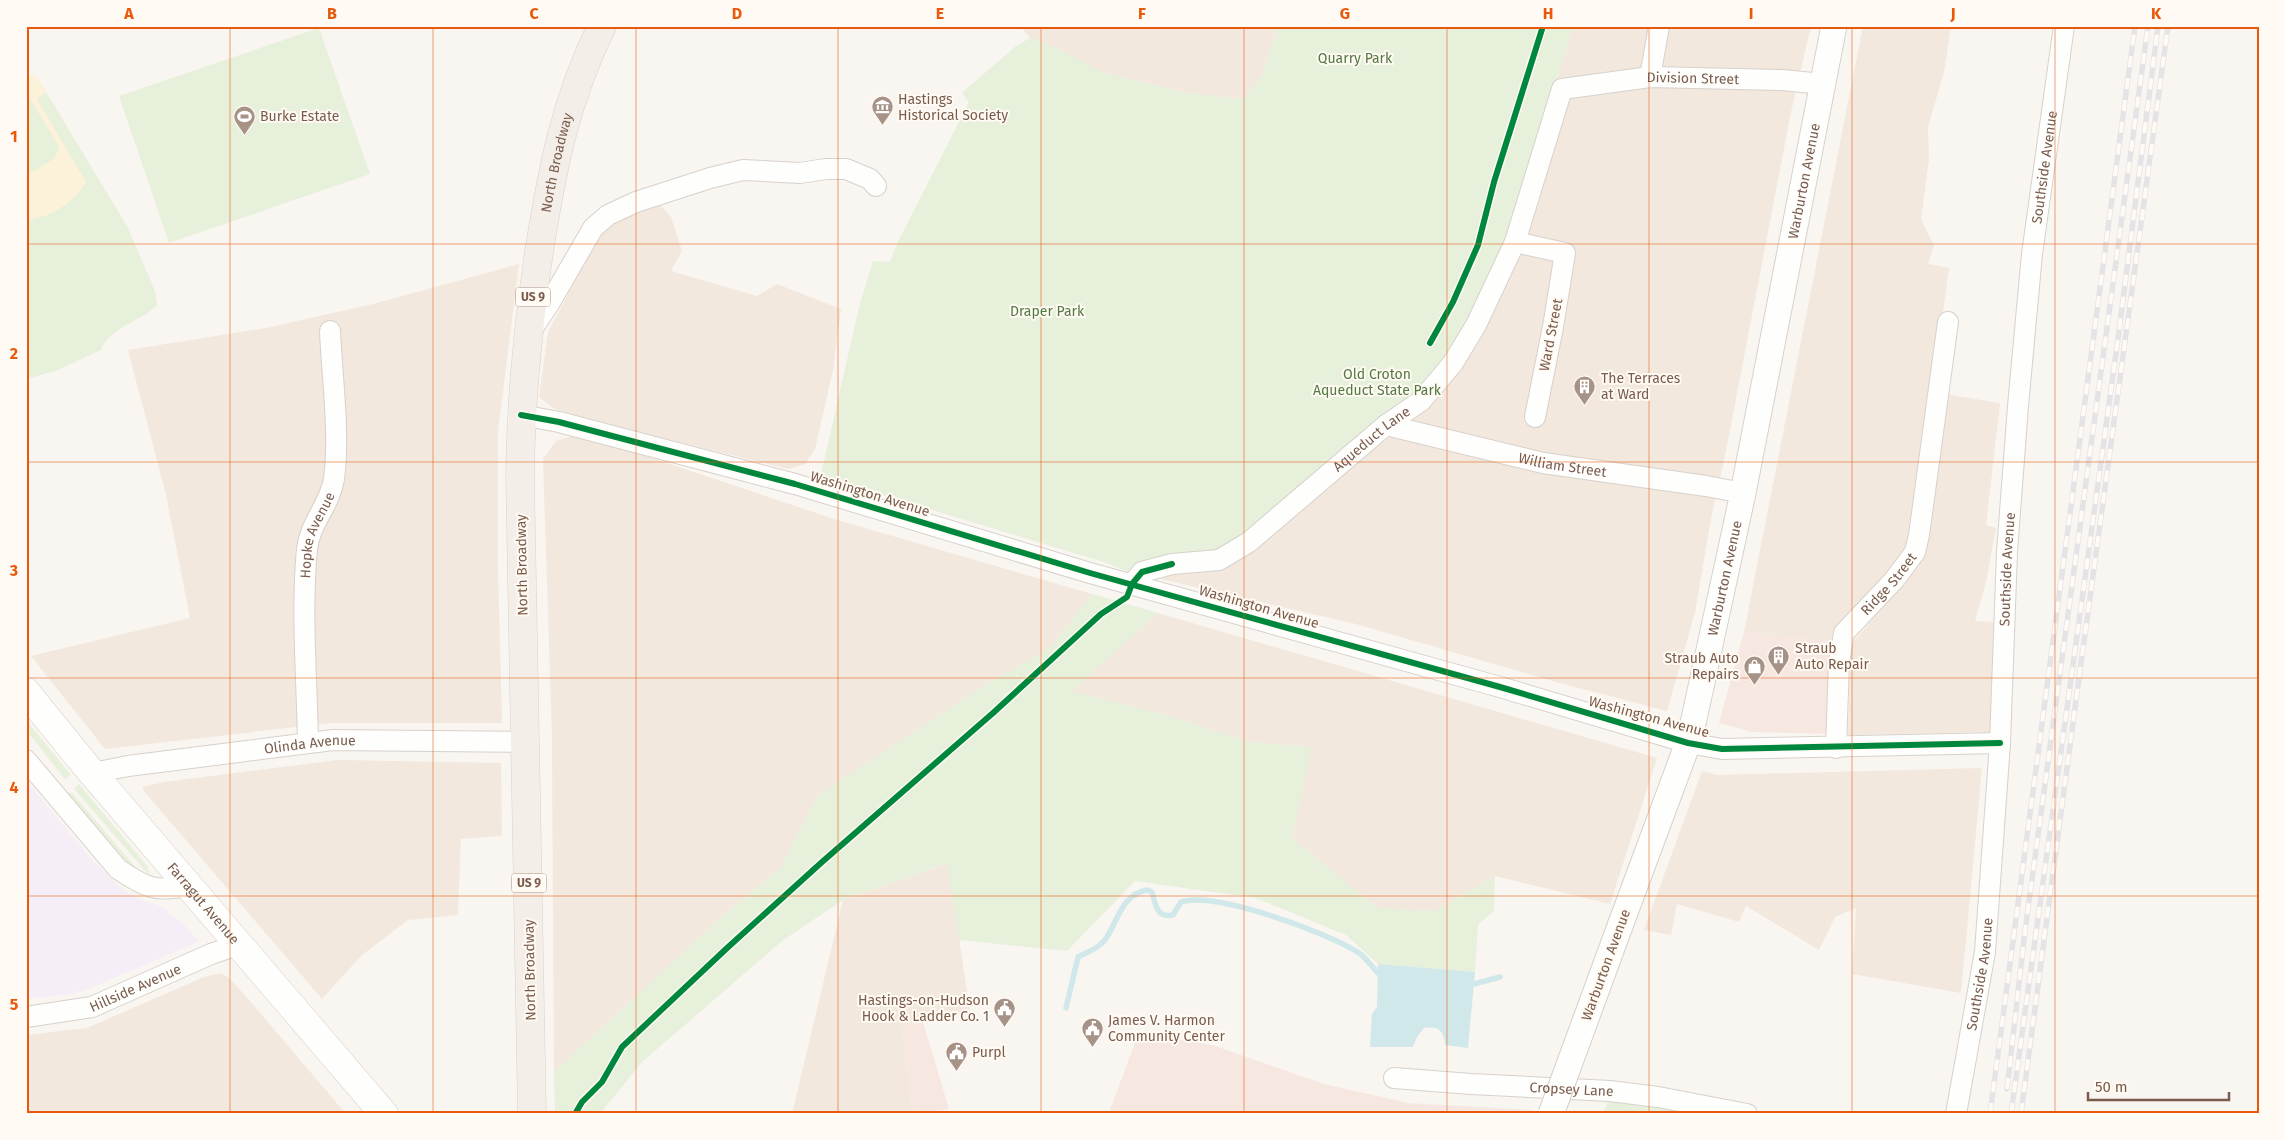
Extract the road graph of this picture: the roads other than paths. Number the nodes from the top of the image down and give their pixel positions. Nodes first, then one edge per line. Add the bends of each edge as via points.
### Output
1 (602, 26) edge
2 (1659, 26) edge
3 (1834, 26) edge
4 (2064, 26) edge
5 (1650, 77) junction
6 (1823, 84) junction
7 (1562, 89) joint
8 (876, 186) dead end
9 (1514, 242) junction
10 (1948, 322) dead end
11 (330, 331) dead end
12 (528, 334) junction
13 (521, 415) junction
14 (1535, 417) dead end
15 (1386, 425) junction
16 (1743, 493) junction
17 (1132, 584) junction
18 (26, 692) edge
19 (308, 742) junction
20 (527, 742) junction
21 (1688, 743) junction
22 (2000, 743) junction
23 (1836, 748) junction
24 (26, 760) edge
25 (93, 774) junction
26 (188, 886) junction
27 (240, 944) junction
28 (26, 1017) edge
29 (1394, 1078) dead end
30 (384, 1114) edge
31 (532, 1114) edge
32 (1551, 1114) edge
33 (1747, 1114) edge
34 (1956, 1114) edge

1 - 12 main road, North Broadway / US 9 via 574,92 555,157
2 - 5 street
3 - 6 street, Warburton Avenue
4 - 22 street, Southside Avenue via 2032,254 2018,406 2007,552
5 - 6 street, Division Street
5 - 7 street, Division Street
6 - 16 street, Warburton Avenue
7 - 9 street, Aqueduct Lane
8 - 12 street via 870,179 846,169 800,173 743,170 636,202 608,215 593,228
9 - 14 street, Ward Street via 1565,253
9 - 15 street, Aqueduct Lane via 1476,325 1453,363 1421,401
10 - 23 street, Ridge Street via 1915,552 1895,579 1844,633 1839,662
11 - 19 street, Hopke Avenue via 336,457 330,496 311,529 307,549
12 - 13 main road, North Broadway / US 9
13 - 17 street, Washington Avenue via 559,422 794,484
13 - 20 main road, North Broadway / US 9
15 - 16 street, William Street via 1543,463
15 - 17 street, Aqueduct Lane via 1269,526 1230,555 1219,560 1172,564 1142,572
16 - 21 street, Warburton Avenue
17 - 21 street, Washington Avenue
18 - 25 main road, Farragut Avenue
19 - 20 street, Olinda Avenue
19 - 25 street, Olinda Avenue via 128,766
20 - 31 main road, North Broadway / US 9
21 - 23 street, Washington Avenue via 1722,749
21 - 32 street, Warburton Avenue, bridge
22 - 23 street, Washington Avenue
22 - 34 street, Southside Avenue via 1985,952
24 - 26 street via 118,869 152,889
25 - 26 main road, Farragut Avenue
26 - 27 main road, Farragut Avenue
27 - 28 street, Hillside Avenue via 92,1007
27 - 30 main road, Farragut Avenue
29 - 33 street, Cropsey Lane via 1610,1091

